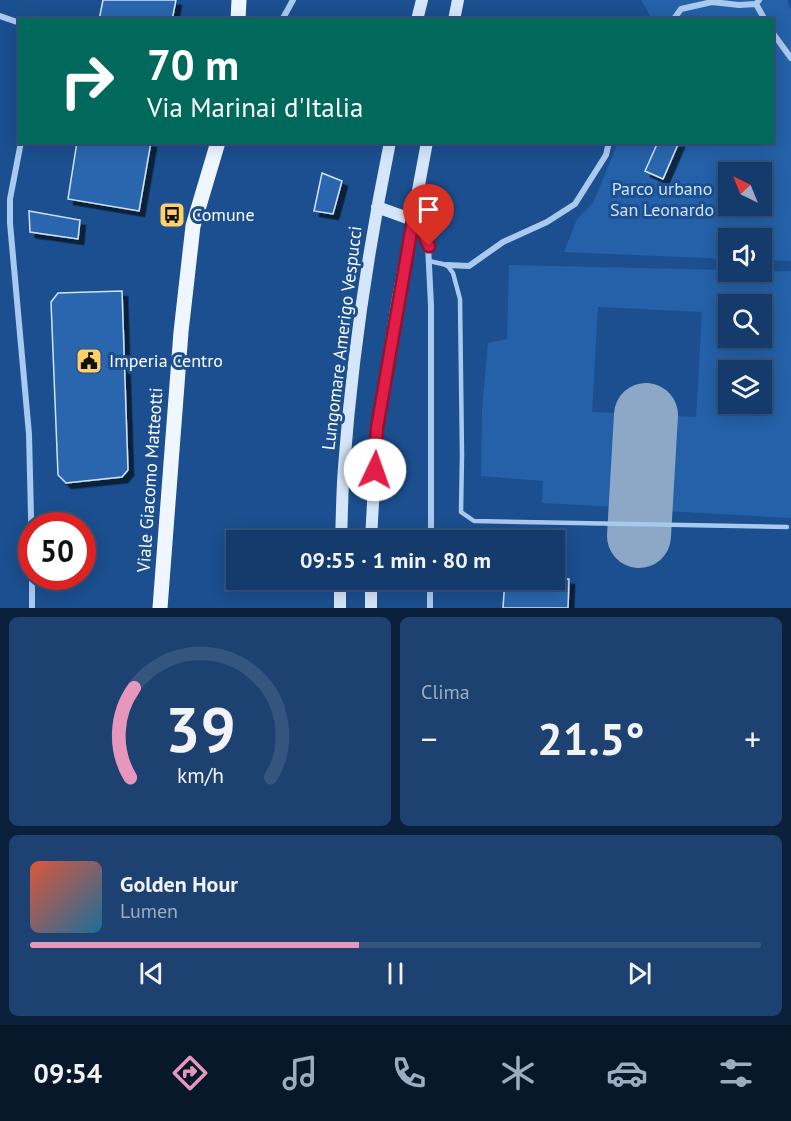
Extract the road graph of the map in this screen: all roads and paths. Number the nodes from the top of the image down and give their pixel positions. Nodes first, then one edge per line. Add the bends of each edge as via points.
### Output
1 (239, 0) edge
2 (293, 0) edge
3 (422, 0) edge
4 (459, 0) edge
5 (758, 2) edge
6 (0, 16) edge
7 (238, 18) edge
8 (283, 18) edge
9 (418, 18) edge
10 (454, 18) edge
11 (674, 18) edge
12 (764, 18) edge
13 (18, 22) edge
14 (774, 35) edge
15 (791, 58) edge
16 (21, 144) edge
17 (217, 144) edge
18 (390, 144) edge
19 (427, 144) edge
20 (609, 144) edge
21 (377, 207) junction
22 (413, 220) junction
23 (429, 261) junction
24 (447, 265) junction
25 (31, 512) edge
26 (787, 527) dead end
27 (341, 530) edge
28 (372, 530) edge
29 (430, 530) edge
30 (32, 590) edge
31 (340, 590) edge
32 (371, 590) edge
33 (430, 590) edge
34 (32, 608) edge
35 (160, 608) edge
36 (340, 608) edge
37 (371, 608) edge
38 (430, 608) edge

1 - 7 main road
2 - 8 street
3 - 9 main road
4 - 10 main road
5 - 11 street via 712,2 681,9
5 - 12 street
6 - 13 street
14 - 15 street
16 - 25 street via 10,199 10,223 29,434
17 - 35 main road, Viale Giacomo Matteotti via 193,226
18 - 21 main road, Lungomare Amerigo Vespucci
19 - 22 main road
20 - 24 street via 606,155 575,204 497,246 471,265
21 - 22 main road
21 - 27 main road, Lungomare Amerigo Vespucci via 354,358
22 - 23 street via 426,237
22 - 28 main road via 377,428
23 - 24 lane
23 - 29 street
24 - 26 lane via 460,299 461,512 474,521
30 - 34 street
31 - 36 main road
32 - 37 main road
33 - 38 street

